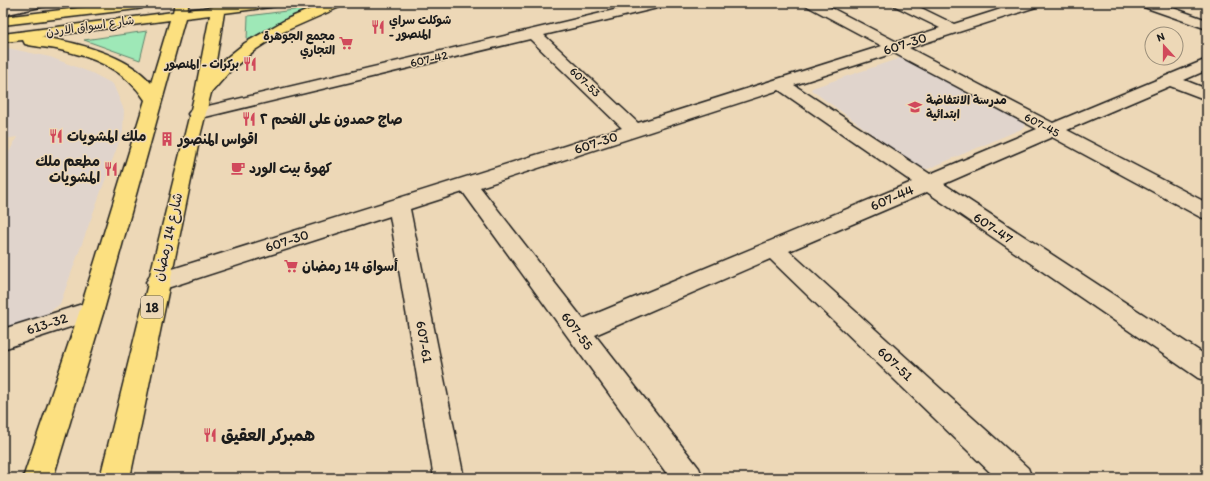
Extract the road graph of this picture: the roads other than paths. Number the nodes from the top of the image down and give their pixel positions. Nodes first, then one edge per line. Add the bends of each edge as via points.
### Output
1 (40, 3) edge
2 (69, 3) edge
3 (152, 3) edge
4 (270, 3) edge
5 (337, 3) edge
6 (661, 3) edge
7 (812, 3) edge
8 (900, 3) edge
9 (1034, 3) edge
10 (1146, 3) edge
11 (219, 6) edge
12 (180, 9) edge
13 (3, 12) edge
14 (3, 21) edge
15 (1207, 25) edge
16 (953, 29) junction
17 (534, 34) junction
18 (3, 39) edge
19 (896, 47) junction
20 (1207, 64) edge
21 (1170, 80) junction
22 (781, 84) junction
23 (203, 92) junction
24 (1207, 95) edge
25 (154, 100) junction
26 (194, 128) junction
27 (635, 130) junction
28 (1052, 130) junction
29 (927, 183) junction
30 (467, 184) junction
31 (399, 205) junction
32 (1207, 212) edge
33 (773, 249) junction
34 (158, 282) junction
35 (92, 310) junction
36 (578, 332) junction
37 (3, 339) edge
38 (1207, 370) edge
39 (38, 478) edge
40 (115, 478) edge
41 (449, 478) edge
42 (688, 478) edge
43 (1017, 478) edge

1 - 13 street
2 - 14 main road
3 - 14 main road, شارع اسواق الاردن
4 - 11 main road, شارع اسواق الاردن
5 - 23 main road via 279,29 250,46 224,67
6 - 17 street, 607-42
7 - 19 street, 607-45
8 - 16 street
9 - 16 street, 607-30
10 - 15 street
11 - 12 main road, شارع اسواق الاردن
11 - 23 main road, شارع 14 رمضان / 18
12 - 18 main road, شارع اسواق الاردن
12 - 25 main road
16 - 19 street, 607-30
17 - 26 street, 607-42
17 - 27 street, 607-53
18 - 25 main road via 34,41 111,61 138,78
19 - 22 street, 607-30
19 - 28 street, 607-45
20 - 21 street, 607-44
21 - 24 street
21 - 28 street, 607-44
22 - 27 street, 607-30
22 - 29 street, 607-47
23 - 26 main road, شارع 14 رمضان / 18
25 - 35 main road
26 - 34 main road, شارع 14 رمضان / 18
27 - 30 street, 607-30
28 - 29 street, 607-44
28 - 32 street, 607-45
29 - 33 street, 607-44
29 - 38 street, 607-47
30 - 31 street, 607-30
30 - 36 street, 607-55
31 - 34 street, 607-30
31 - 41 street, 607-61
33 - 36 street, 607-44
33 - 43 street, 607-51
34 - 40 main road, شارع 14 رمضان / 18
35 - 37 street, 613-32
35 - 39 main road
36 - 42 street, 607-55

